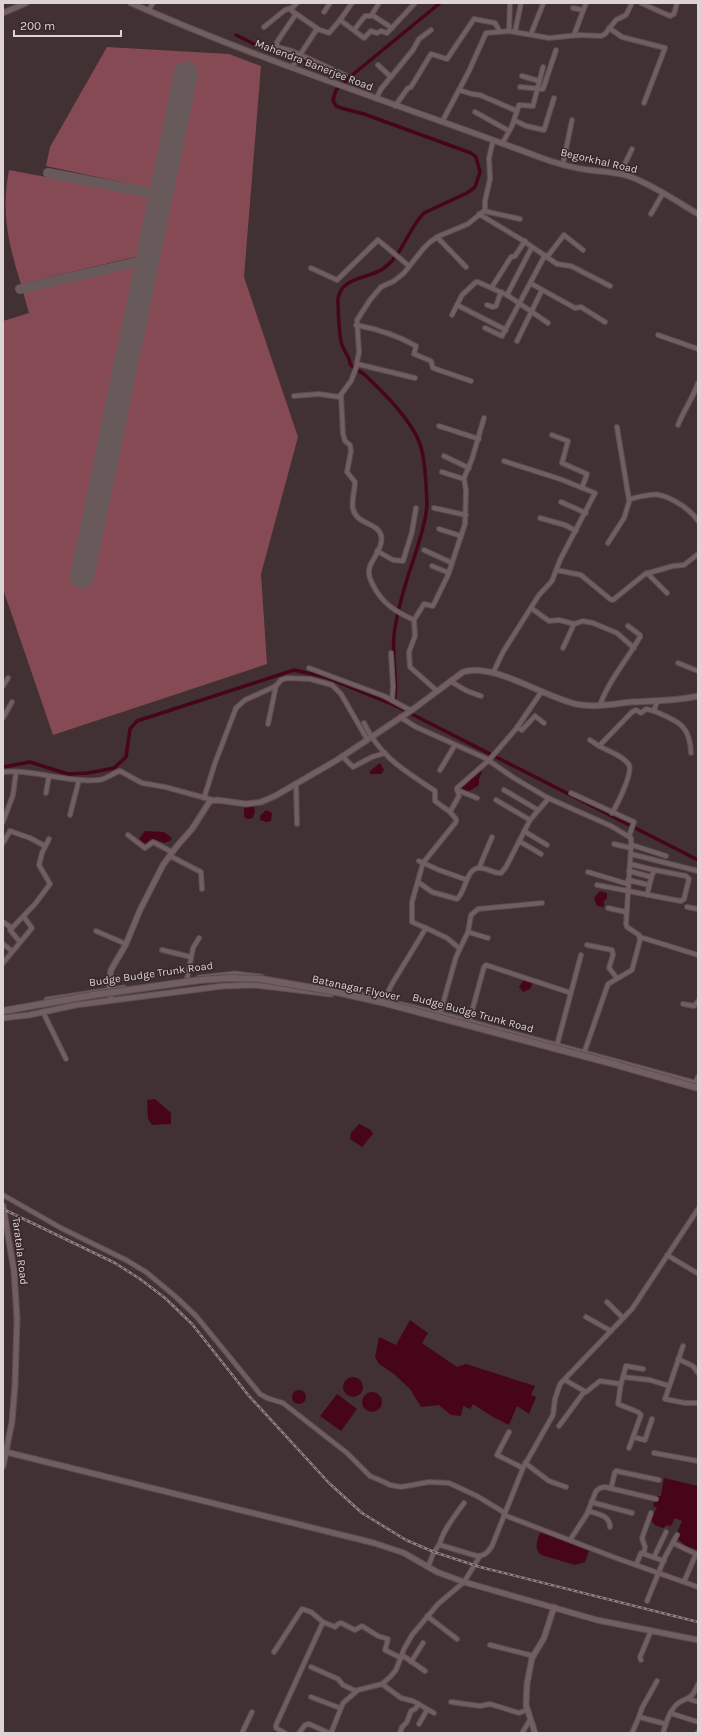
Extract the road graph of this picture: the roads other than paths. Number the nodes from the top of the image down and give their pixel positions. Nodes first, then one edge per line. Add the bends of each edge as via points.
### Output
1 (26, 3) edge
2 (131, 3) edge
3 (153, 3) edge
4 (297, 3) edge
5 (330, 3) edge
6 (379, 3) edge
7 (415, 3) edge
8 (510, 3) edge
9 (521, 3) edge
10 (586, 3) edge
11 (632, 3) edge
12 (641, 3) edge
13 (677, 3) edge
14 (139, 4) edge
15 (352, 4) edge
16 (543, 4) edge
17 (292, 8) junction
18 (573, 8) dead end
19 (583, 10) junction
20 (148, 11) junction
21 (324, 12) dead end
22 (3, 14) edge
23 (296, 14) junction
24 (372, 15) junction
25 (340, 20) junction
26 (264, 26) dead end
27 (392, 28) junction
28 (609, 28) junction
29 (318, 29) junction
30 (354, 30) junction
31 (431, 30) dead end
32 (509, 31) junction
33 (500, 32) junction
34 (515, 32) junction
35 (531, 34) junction
36 (574, 35) junction
37 (556, 50) dead end
38 (300, 56) junction
39 (378, 65) dead end
40 (543, 66) dead end
41 (292, 67) junction
42 (345, 75) dead end
43 (391, 76) junction
44 (522, 76) dead end
45 (539, 81) junction
46 (520, 87) dead end
47 (459, 90) junction
48 (537, 90) junction
49 (554, 98) dead end
50 (376, 99) junction
51 (644, 103) dead end
52 (395, 106) junction
53 (517, 111) junction
54 (475, 112) dead end
55 (514, 120) junction
56 (572, 120) dead end
57 (442, 122) junction
58 (509, 131) junction
59 (492, 140) junction
60 (502, 144) junction
61 (632, 149) dead end
62 (563, 164) junction
63 (620, 174) junction
64 (663, 193) junction
65 (484, 211) junction
66 (480, 214) junction
67 (651, 214) dead end
68 (698, 214) edge
69 (520, 219) dead end
70 (438, 237) junction
71 (524, 241) junction
72 (532, 247) junction
73 (583, 250) dead end
74 (546, 256) junction
75 (410, 266) junction
76 (466, 267) dead end
77 (311, 268) dead end
78 (530, 283) junction
79 (610, 286) dead end
80 (492, 287) junction
81 (542, 290) junction
82 (501, 292) junction
83 (507, 295) junction
84 (519, 304) junction
85 (457, 305) junction
86 (487, 305) dead end
87 (532, 312) junction
88 (452, 315) dead end
89 (605, 322) dead end
90 (548, 323) dead end
91 (356, 325) junction
92 (485, 328) dead end
93 (506, 330) junction
94 (658, 335) dead end
95 (517, 341) dead end
96 (698, 349) edge
97 (356, 368) junction
98 (415, 378) dead end
99 (471, 381) dead end
100 (698, 383) edge
101 (341, 395) junction
102 (294, 396) dead end
103 (484, 418) dead end
104 (678, 425) dead end
105 (439, 426) dead end
106 (617, 427) dead end
107 (552, 435) dead end
108 (479, 439) junction
109 (444, 456) dead end
110 (504, 461) dead end
111 (469, 468) junction
112 (442, 472) dead end
113 (464, 479) junction
114 (582, 488) junction
115 (629, 500) junction
116 (561, 502) dead end
117 (416, 508) dead end
118 (434, 508) dead end
119 (586, 513) junction
120 (466, 515) junction
121 (540, 518) dead end
122 (698, 521) edge
123 (439, 529) dead end
124 (576, 531) junction
125 (461, 536) junction
126 (608, 543) dead end
127 (424, 550) dead end
128 (377, 551) junction
129 (698, 554) edge
130 (452, 563) junction
131 (432, 566) dead end
132 (556, 570) junction
133 (448, 573) junction
134 (647, 573) junction
135 (667, 593) dead end
136 (531, 608) junction
137 (414, 620) junction
138 (574, 624) junction
139 (628, 626) dead end
140 (563, 648) dead end
141 (634, 648) junction
142 (391, 653) dead end
143 (678, 663) dead end
144 (309, 668) dead end
145 (698, 671) edge
146 (492, 673) junction
147 (8, 678) dead end
148 (450, 681) junction
149 (3, 686) edge
150 (276, 686) junction
151 (437, 691) junction
152 (542, 692) junction
153 (481, 696) dead end
154 (698, 696) edge
155 (393, 699) junction
156 (657, 701) junction
157 (12, 702) dead end
158 (600, 705) junction
159 (412, 710) junction
160 (654, 711) junction
161 (4, 712) edge
162 (401, 717) junction
163 (3, 718) edge
164 (364, 722) dead end
165 (544, 723) dead end
166 (268, 724) dead end
167 (517, 727) junction
168 (369, 738) junction
169 (590, 740) dead end
170 (454, 745) junction
171 (600, 746) junction
172 (385, 753) junction
173 (691, 753) dead end
174 (342, 756) junction
175 (489, 760) junction
176 (440, 770) dead end
177 (3, 772) edge
178 (16, 772) junction
179 (49, 776) junction
180 (79, 780) junction
181 (296, 784) junction
182 (457, 790) junction
183 (504, 790) dead end
184 (46, 793) dead end
185 (571, 793) dead end
186 (204, 798) junction
187 (477, 798) dead end
188 (549, 798) junction
189 (213, 800) junction
190 (496, 800) dead end
191 (538, 810) junction
192 (450, 812) junction
193 (612, 813) junction
194 (70, 815) dead end
195 (530, 820) junction
196 (3, 822) edge
197 (297, 824) dead end
198 (524, 831) junction
199 (629, 834) junction
200 (128, 835) dead end
201 (492, 837) dead end
202 (49, 839) dead end
203 (518, 841) junction
204 (3, 843) edge
205 (614, 844) dead end
206 (547, 845) dead end
207 (45, 846) junction
208 (632, 847) junction
209 (171, 854) junction
210 (540, 854) dead end
211 (631, 854) junction
212 (666, 856) dead end
213 (421, 862) junction
214 (630, 864) junction
215 (479, 868) junction
216 (654, 870) junction
217 (629, 871) junction
218 (698, 871) edge
219 (588, 872) dead end
220 (651, 877) junction
221 (467, 880) junction
222 (418, 882) junction
223 (628, 882) junction
224 (597, 885) dead end
225 (649, 885) junction
226 (202, 889) dead end
227 (627, 891) junction
228 (647, 895) junction
229 (542, 903) dead end
230 (687, 907) dead end
231 (608, 908) dead end
232 (698, 909) edge
233 (626, 912) junction
234 (24, 917) junction
235 (3, 922) edge
236 (12, 928) junction
237 (426, 928) junction
238 (96, 931) dead end
239 (468, 932) junction
240 (640, 937) junction
241 (199, 938) dead end
242 (488, 938) dead end
243 (20, 942) junction
244 (3, 944) edge
245 (126, 944) junction
246 (587, 945) dead end
247 (459, 948) junction
248 (162, 950) dead end
249 (12, 951) junction
250 (581, 955) dead end
251 (698, 955) edge
252 (191, 958) junction
253 (3, 963) edge
254 (617, 978) junction
255 (187, 979) junction
256 (110, 990) junction
257 (571, 993) junction
258 (111, 1000) junction
259 (384, 1000) junction
260 (698, 1001) edge
261 (683, 1004) dead end
262 (3, 1010) edge
263 (43, 1012) junction
264 (440, 1014) junction
265 (3, 1018) edge
266 (469, 1022) junction
267 (557, 1045) junction
268 (584, 1052) junction
269 (582, 1058) junction
270 (66, 1059) dead end
271 (698, 1077) edge
272 (696, 1087) edge
273 (3, 1195) edge
274 (3, 1206) edge
275 (698, 1209) edge
276 (667, 1255) junction
277 (697, 1273) edge
278 (607, 1302) dead end
279 (586, 1317) dead end
280 (623, 1318) junction
281 (611, 1331) junction
282 (683, 1346) dead end
283 (678, 1359) junction
284 (643, 1369) dead end
285 (698, 1373) edge
286 (623, 1377) junction
287 (565, 1380) junction
288 (622, 1383) junction
289 (669, 1386) junction
290 (584, 1392) junction
291 (698, 1403) edge
292 (652, 1419) dead end
293 (559, 1426) dead end
294 (509, 1432) dead end
295 (633, 1437) junction
296 (629, 1448) dead end
297 (6, 1452) junction
298 (654, 1453) dead end
299 (698, 1461) edge
300 (526, 1463) junction
301 (3, 1466) edge
302 (523, 1468) junction
303 (659, 1480) dead end
304 (566, 1487) dead end
305 (611, 1488) junction
306 (656, 1499) dead end
307 (464, 1502) dead end
308 (592, 1502) junction
309 (588, 1511) junction
310 (632, 1513) dead end
311 (651, 1513) dead end
312 (504, 1514) junction
313 (610, 1527) dead end
314 (666, 1532) dead end
315 (677, 1535) dead end
316 (570, 1540) junction
317 (440, 1543) junction
318 (673, 1543) junction
319 (644, 1553) junction
320 (697, 1555) edge
321 (480, 1556) junction
322 (654, 1557) junction
323 (664, 1561) junction
324 (636, 1565) junction
325 (428, 1567) junction
326 (658, 1573) junction
327 (464, 1582) junction
328 (684, 1582) junction
329 (698, 1586) edge
330 (647, 1601) dead end
331 (554, 1607) junction
332 (428, 1616) junction
333 (323, 1622) junction
334 (651, 1631) junction
335 (457, 1639) dead end
336 (698, 1640) edge
337 (423, 1642) dead end
338 (490, 1645) dead end
339 (274, 1652) dead end
340 (534, 1656) junction
341 (401, 1657) junction
342 (641, 1660) dead end
343 (411, 1662) junction
344 (311, 1667) dead end
345 (425, 1671) dead end
346 (657, 1680) dead end
347 (382, 1684) junction
348 (698, 1684) edge
349 (356, 1691) junction
350 (312, 1697) dead end
351 (689, 1699) junction
352 (451, 1702) dead end
353 (698, 1702) edge
354 (419, 1704) junction
355 (340, 1708) junction
356 (427, 1710) junction
357 (527, 1710) junction
358 (252, 1712) dead end
359 (434, 1713) dead end
360 (670, 1713) junction
361 (639, 1717) junction
362 (530, 1720) junction
363 (698, 1722) edge
364 (419, 1724) dead end
365 (666, 1724) junction
366 (242, 1733) edge
367 (285, 1733) edge
368 (299, 1733) edge
369 (330, 1733) edge
370 (400, 1733) edge
371 (522, 1733) edge
372 (535, 1733) edge
373 (632, 1733) edge
374 (663, 1733) edge

1 - 22 street
2 - 14 street, Mahendra Banerjee Road
3 - 20 street
4 - 17 street
5 - 21 street
6 - 24 street
7 - 27 street
8 - 32 street
9 - 34 street
10 - 19 street
11 - 28 street via 626,15 616,20
12 - 13 street via 670,16 674,14
14 - 20 street, Mahendra Banerjee Road
15 - 25 street
16 - 35 street
17 - 23 street
17 - 26 street via 285,10
18 - 19 street
19 - 36 street
20 - 41 street, Mahendra Banerjee Road
23 - 29 street
23 - 38 street via 277,46
24 - 27 street
24 - 30 street via 364,16
25 - 29 street via 329,34
25 - 30 street
27 - 30 street via 387,33 382,31 377,34 371,31 364,38
28 - 36 street via 601,36
28 - 51 street via 622,37 665,48
29 - 38 street
31 - 43 street via 419,39
32 - 33 street
32 - 34 street
33 - 47 street via 485,34
33 - 52 street via 495,23 474,19 447,59 431,54 411,87
34 - 35 street
35 - 36 street via 552,38
37 - 48 street via 544,88
38 - 41 street
38 - 42 street
39 - 43 street
40 - 45 street
41 - 50 street, Mahendra Banerjee Road
43 - 50 street
44 - 45 street
45 - 48 street
46 - 48 street
47 - 53 street via 480,95
47 - 57 street
48 - 53 street via 532,107 519,105
49 - 55 street via 544,130
50 - 52 street, Mahendra Banerjee Road
52 - 57 street, Mahendra Banerjee Road
53 - 55 street
54 - 58 street
55 - 58 street
56 - 62 street
57 - 59 street, Mahendra Banerjee Road
58 - 60 street
59 - 60 street, Begorkhal Road
59 - 65 street via 488,158 490,179
60 - 62 street, Begorkhal Road
61 - 63 street
62 - 63 street, Begorkhal Road
63 - 64 street, Begorkhal Road
64 - 67 street
64 - 68 street, Begorkhal Road
65 - 66 street
65 - 69 street
66 - 70 street via 468,224
66 - 71 street
70 - 75 street via 422,249
70 - 76 street
71 - 72 street
71 - 80 street
72 - 74 street
72 - 83 street
73 - 74 street via 564,235
74 - 78 street
74 - 79 street via 556,264 569,265
75 - 77 street via 378,240 337,280
75 - 91 street via 394,281 377,290 360,313
78 - 81 street
78 - 84 street
80 - 82 street
80 - 85 street via 476,282 462,295
81 - 87 street
81 - 89 street
82 - 83 street
82 - 86 street via 496,306
83 - 84 street
84 - 87 street
84 - 93 street
85 - 88 street
85 - 93 street
87 - 90 street
87 - 95 street
91 - 97 street via 359,352
91 - 99 street via 378,329 410,343 416,346 414,354 432,361 433,368
92 - 93 street via 502,336
94 - 96 street
97 - 98 street
97 - 101 street
100 - 104 street
101 - 102 street via 338,398 319,394
101 - 128 street via 343,434 351,448 347,472 355,482 352,508 357,518 381,534
103 - 108 street
105 - 108 street
106 - 115 street
107 - 114 street via 568,441 562,463 587,474
108 - 111 street
109 - 111 street
110 - 114 street via 557,477
111 - 113 street
112 - 113 street
113 - 120 street
114 - 119 street via 595,493
115 - 122 street via 656,494 664,495 692,513
115 - 126 street via 624,518
116 - 119 street
117 - 128 street via 403,561 391,559
118 - 120 street
119 - 124 street
120 - 125 street
121 - 124 street
123 - 125 street
124 - 132 street
125 - 130 street
127 - 130 street
128 - 137 street via 369,569 369,577 382,600 397,612
129 - 134 street via 684,565
130 - 133 street
131 - 133 street
132 - 134 street via 581,575 613,600
132 - 136 street via 550,584
133 - 137 street via 433,606 424,604
134 - 135 street
136 - 138 street via 549,621
136 - 146 street
137 - 151 street via 415,636 409,649 408,663 412,670
138 - 140 street
138 - 141 street via 583,621 593,623 617,634
139 - 141 street via 640,636
141 - 158 street via 609,685
142 - 155 street
143 - 145 street
144 - 155 street
146 - 148 street via 471,670
146 - 152 street
147 - 149 street
148 - 151 street
148 - 153 street
150 - 166 street
150 - 168 street via 281,680 292,677 328,683 341,694
150 - 186 street via 246,700 236,708
151 - 159 street
152 - 158 street via 577,704
152 - 167 street
154 - 156 street
155 - 159 street
156 - 158 street
156 - 160 street
157 - 161 street
159 - 162 street
160 - 171 street via 632,712
160 - 173 street via 682,725 691,738
161 - 163 street
162 - 168 street
162 - 170 street
164 - 168 street
165 - 167 street via 535,716 522,730
167 - 175 street
168 - 172 street
168 - 174 street
169 - 171 street
170 - 175 street
170 - 176 street
171 - 193 street via 625,760 629,766 630,773
172 - 174 street via 353,767
172 - 192 street via 394,763 435,791 435,801
174 - 181 street
175 - 182 street
175 - 188 street
177 - 178 street
178 - 179 street
178 - 196 street via 11,804
179 - 180 street
179 - 184 street
180 - 186 street via 99,780 120,771 142,783
180 - 194 street
181 - 189 street via 254,804
181 - 197 street
182 - 187 street
182 - 192 street via 459,796
183 - 191 street
185 - 193 street
186 - 189 street
188 - 191 street
188 - 199 street
189 - 209 street via 206,805 192,829
190 - 195 street
191 - 195 street
192 - 213 street via 456,822
193 - 199 street via 634,822
195 - 198 street
198 - 203 street
198 - 206 street
199 - 208 street
200 - 209 street via 145,848 153,842
201 - 215 street
202 - 207 street
203 - 210 street
203 - 215 street via 501,873
204 - 207 street via 10,831
205 - 208 street
207 - 234 street via 39,865 50,884
208 - 211 street
208 - 212 street
209 - 226 street via 201,872
209 - 245 street via 140,910
211 - 214 street
211 - 218 street
213 - 221 street
213 - 222 street
214 - 216 street
214 - 217 street
215 - 221 street via 472,871
216 - 220 street
216 - 228 street via 687,876 689,881 686,894 679,901
217 - 220 street
217 - 223 street
219 - 223 street
220 - 225 street
221 - 222 street via 458,899 432,892
222 - 237 street via 412,902 412,922
223 - 225 street
223 - 227 street
224 - 227 street
225 - 228 street
227 - 228 street
227 - 233 street
229 - 239 street via 478,909 471,915
230 - 232 street
231 - 233 street
233 - 240 street via 627,927
234 - 236 street
234 - 243 street via 32,928
235 - 236 street
236 - 243 street via 10,930
237 - 247 street via 447,938
237 - 259 street
238 - 245 street
239 - 242 street
239 - 247 street
240 - 251 street
240 - 254 street via 632,970
241 - 252 street
243 - 249 street
244 - 249 street
245 - 256 street via 111,970
246 - 254 street via 612,950 609,968
247 - 264 street
248 - 252 street
249 - 253 street
250 - 257 street
252 - 255 street
254 - 268 street via 608,984
255 - 256 street, Budge Budge Trunk Road
255 - 259 street, Budge Budge Trunk Road via 251,975
256 - 258 street
256 - 262 street, Budge Budge Trunk Road
257 - 266 street via 486,965
257 - 267 street
258 - 263 street, Budge Budge Trunk Road
258 - 269 street, Budge Budge Trunk Road via 238,985 310,991 360,1000 454,1023
259 - 264 street, Budge Budge Trunk Road
260 - 261 street via 694,1006
262 - 272 main road, Batanagar Flyover, bridge via 200,980 261,979 381,1002
263 - 265 street, Budge Budge Trunk Road
263 - 270 street
264 - 266 street, Budge Budge Trunk Road
266 - 267 street, Budge Budge Trunk Road
267 - 268 street, Budge Budge Trunk Road
268 - 269 street
268 - 272 street, Budge Budge Trunk Road
269 - 272 street, Budge Budge Trunk Road
271 - 272 street
273 - 312 street via 146,1272 196,1316 260,1394 283,1403 347,1453 370,1476 396,1486 429,1482 449,1483 477,1496
274 - 297 street, Taratala Road via 14,1271 17,1319 16,1375 12,1422
275 - 276 street
276 - 277 street
276 - 280 street via 636,1303
278 - 280 street
279 - 281 street
280 - 281 street
281 - 287 street
282 - 283 street
283 - 285 street via 693,1366
283 - 289 street
284 - 286 street via 626,1366
286 - 288 street
286 - 289 street via 650,1380
287 - 290 street
287 - 300 street via 560,1384 553,1415
288 - 290 street via 600,1381
288 - 295 street via 618,1404 641,1415
289 - 291 street via 666,1400
290 - 293 street
292 - 295 street via 645,1440
294 - 302 street via 497,1455
295 - 296 street
297 - 301 street, Taratala Road
297 - 325 street via 374,1543 404,1553
298 - 299 street
300 - 302 street
300 - 304 street via 549,1481
302 - 312 street
303 - 305 street via 616,1471
305 - 306 street
305 - 308 street via 598,1489
307 - 317 street
308 - 309 street
308 - 310 street
309 - 313 street via 608,1519
309 - 316 street
311 - 319 street via 642,1538
312 - 316 street
312 - 321 street via 492,1546 486,1554
314 - 322 street
315 - 318 street
316 - 324 street
317 - 321 street via 444,1547
317 - 325 street via 432,1554
318 - 320 street
318 - 323 street
319 - 322 street
319 - 324 street via 640,1554
320 - 328 street
321 - 327 street
322 - 323 street
323 - 326 street
324 - 326 street
325 - 327 street
326 - 328 street
326 - 330 street
327 - 331 street
327 - 332 street
328 - 329 street
331 - 334 street via 597,1620
331 - 340 street via 546,1633
332 - 335 street
332 - 341 street via 408,1641
333 - 339 street via 311,1612 302,1609
333 - 341 street via 335,1627 341,1623 355,1630 362,1626 388,1639 385,1650
333 - 367 street via 276,1725 276,1728
334 - 336 street
334 - 342 street
337 - 343 street
338 - 340 street
340 - 357 street via 526,1691
341 - 343 street
341 - 347 street via 396,1670
343 - 345 street
344 - 349 street via 338,1679 342,1685
346 - 361 street
347 - 349 street
347 - 354 street via 402,1698
348 - 351 street
349 - 355 street
350 - 355 street
351 - 353 street
351 - 360 street via 680,1702
352 - 357 street via 480,1706 490,1704 519,1713
354 - 356 street
354 - 370 street via 411,1711
355 - 369 street
356 - 359 street
356 - 364 street
357 - 362 street
358 - 366 street
360 - 363 street
360 - 365 street
361 - 365 street
361 - 373 street
362 - 371 street
362 - 372 street
365 - 374 street
368 - 369 street via 309,1724

